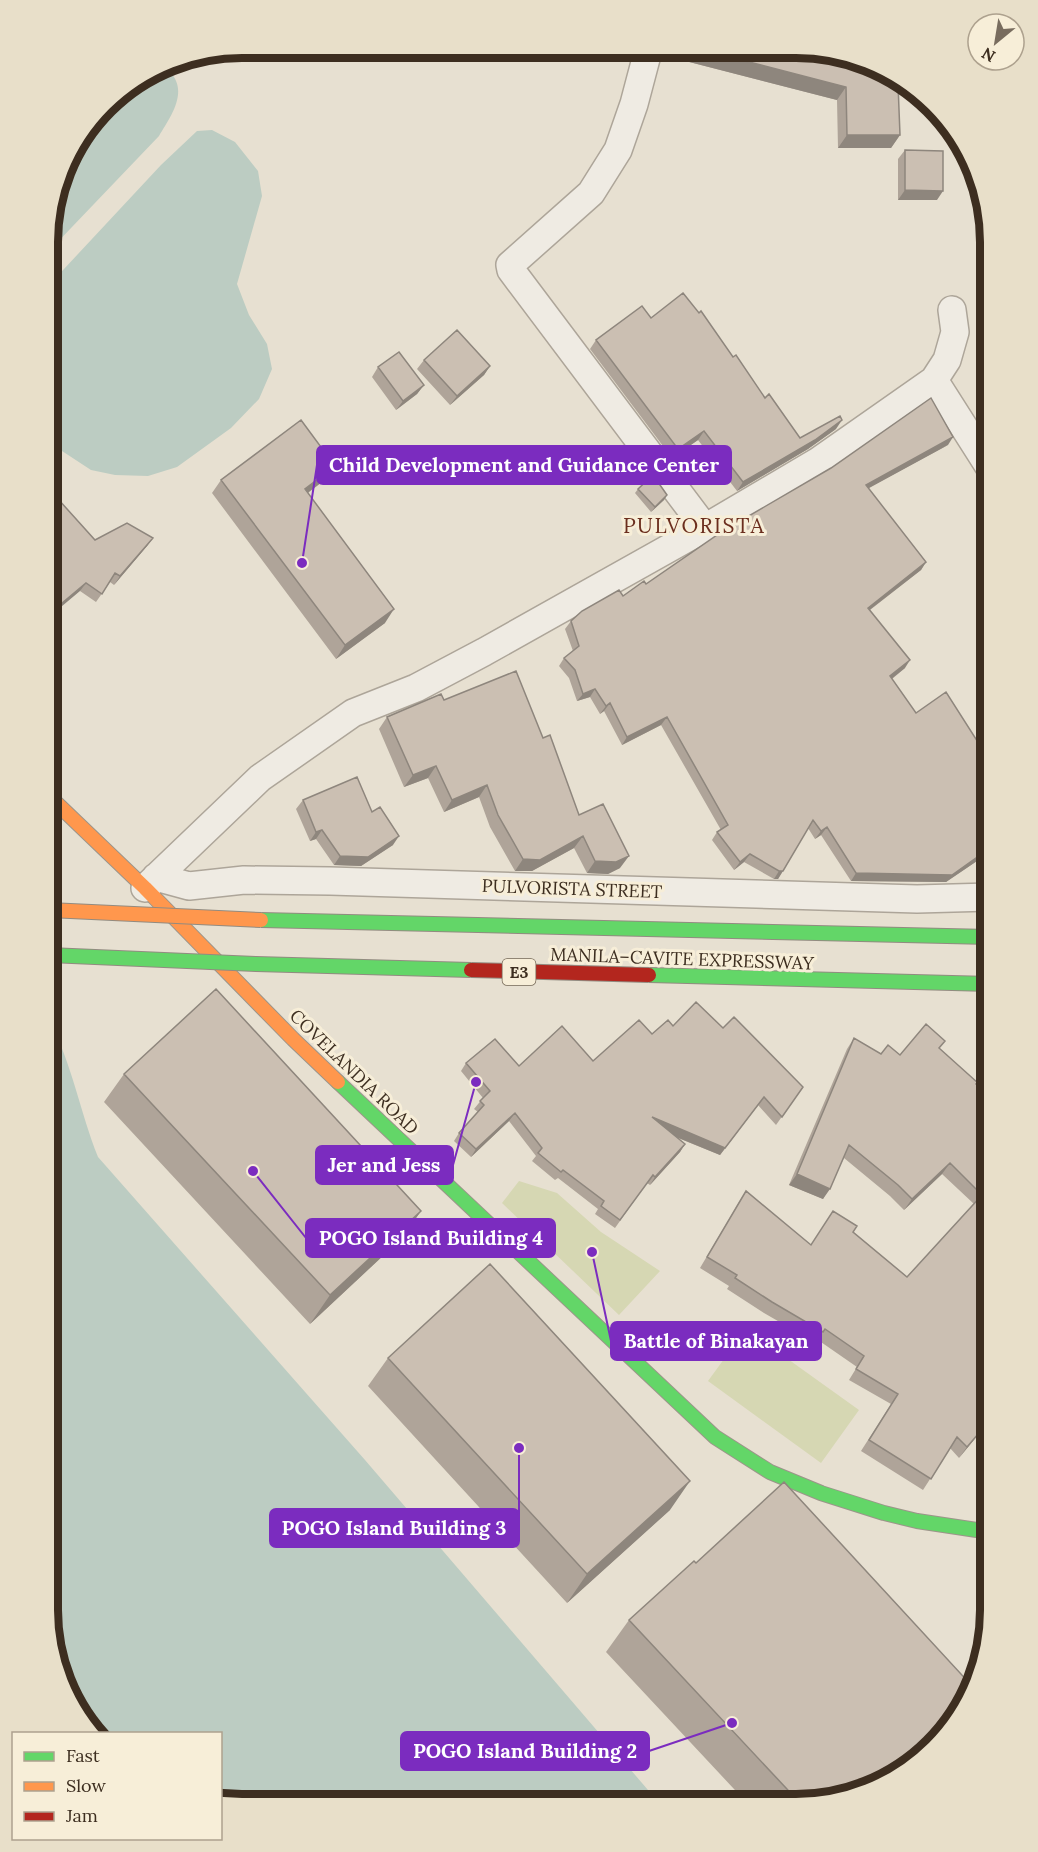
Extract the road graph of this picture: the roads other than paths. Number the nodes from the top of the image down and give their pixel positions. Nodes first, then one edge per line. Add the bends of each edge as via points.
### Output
1 (646, 58) edge
2 (952, 310) dead end
3 (934, 380) junction
4 (980, 452) edge
5 (705, 528) junction
6 (58, 804) edge
7 (151, 883) junction
8 (980, 897) edge
9 (58, 910) edge
10 (979, 937) edge
11 (58, 955) edge
12 (979, 984) edge
13 (979, 1530) edge

1 - 5 street via 618,150 591,193 510,265
2 - 3 street via 955,332
3 - 4 street
3 - 5 street via 817,462
5 - 7 street via 416,688 353,713 260,778
6 - 7 main road, COVELANDIA ROAD
7 - 8 street, PULVORISTA STREET via 189,886 244,880 330,881 917,899
7 - 13 main road, COVELANDIA ROAD via 301,1047 715,1437 770,1472 821,1493 917,1521
9 - 10 main road, MANILA–CAVITE EXPRESSWAY, bridge via 237,919
11 - 12 main road, MANILA–CAVITE EXPRESSWAY / E3, bridge

